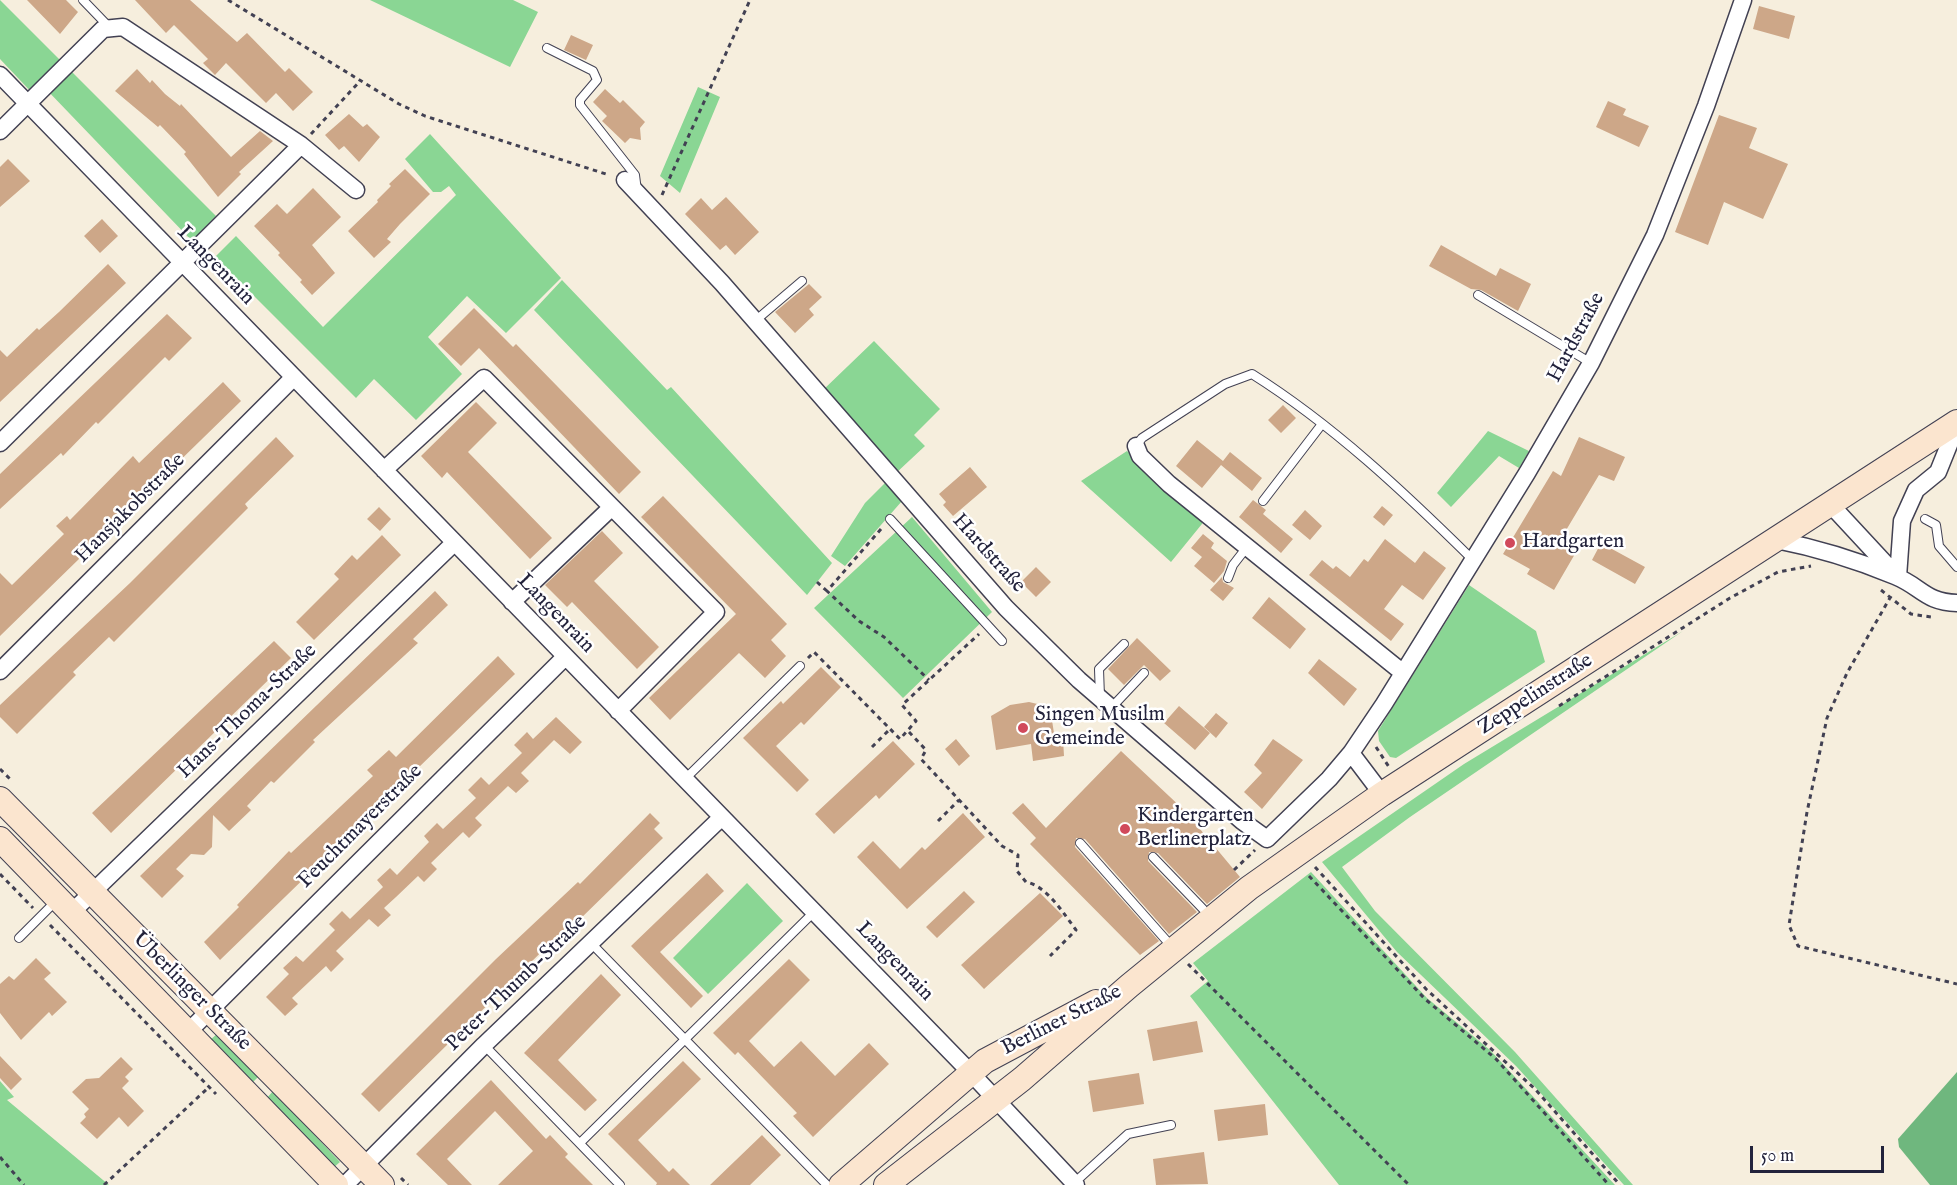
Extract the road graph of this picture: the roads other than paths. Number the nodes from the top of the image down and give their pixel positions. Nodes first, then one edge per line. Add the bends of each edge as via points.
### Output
1 (83, 0) edge
2 (1743, 0) edge
3 (111, 28) junction
4 (547, 48) dead end
5 (0, 75) edge
6 (28, 104) junction
7 (0, 131) edge
8 (301, 145) junction
9 (625, 180) road end
10 (356, 190) dead end
11 (638, 194) junction
12 (182, 264) junction
13 (802, 281) dead end
14 (1478, 295) dead end
15 (755, 321) junction
16 (1591, 363) junction
17 (293, 378) junction
18 (1322, 424) junction
19 (1957, 424) edge
20 (0, 443) edge
21 (1136, 446) joint
22 (384, 470) junction
23 (1263, 501) dead end
24 (1831, 505) junction
25 (612, 507) junction
26 (890, 519) road end
27 (1925, 519) dead end
28 (1776, 540) junction
29 (454, 543) junction
30 (1247, 547) junction
31 (1472, 559) junction
32 (1957, 567) edge
33 (1898, 577) junction
34 (1228, 578) dead end
35 (512, 602) junction
36 (1957, 603) edge
37 (1002, 641) dead end
38 (1124, 644) dead end
39 (565, 657) junction
40 (800, 666) road end
41 (0, 671) edge
42 (1402, 672) junction
43 (1144, 673) dead end
44 (1105, 703) junction
45 (618, 711) junction
46 (1351, 753) junction
47 (685, 779) junction
48 (1382, 794) junction
49 (0, 799) edge
50 (722, 817) junction
51 (0, 839) edge
52 (1080, 843) dead end
53 (1153, 857) dead end
54 (92, 893) junction
55 (65, 906) junction
56 (1203, 909) dead end
57 (814, 912) junction
58 (19, 938) dead end
59 (591, 943) junction
60 (1175, 950) junction
61 (1129, 986) junction
62 (209, 1010) junction
63 (189, 1030) junction
64 (686, 1040) junction
65 (484, 1045) junction
66 (971, 1073) junction
67 (995, 1098) junction
68 (1171, 1125) dead end
69 (580, 1143) junction
70 (363, 1166) junction
71 (1075, 1184) edge
72 (336, 1185) edge
73 (345, 1185) edge
74 (382, 1185) edge
75 (620, 1185) edge
76 (827, 1185) edge
77 (841, 1185) edge
78 (886, 1185) edge

1 - 3 lane
2 - 16 street, Hardstraße via 1655,236
3 - 6 street via 104,29
3 - 8 street via 123,27
4 - 11 lane via 593,71 597,80 580,105 635,174
5 - 6 street, Langenrain
6 - 7 street
6 - 12 street, Langenrain
8 - 10 street
8 - 12 street
9 - 11 street, Hardstraße
11 - 15 street, Hardstraße
12 - 17 street, Langenrain
12 - 20 street
13 - 15 lane
14 - 16 lane
15 - 44 street, Hardstraße via 1006,608
16 - 31 street, Hardstraße
17 - 22 street, Langenrain
17 - 41 street, Hansjakobstraße
18 - 21 lane via 1251,374 1225,384 1142,438
18 - 23 lane
18 - 31 lane via 1422,509
19 - 24 street, Zeppelinstraße
19 - 33 street via 1938,472 1916,490 1902,521
21 - 30 street via 1140,456 1169,484
22 - 25 street via 484,378
22 - 29 street, Langenrain
24 - 28 street, Zeppelinstraße
24 - 33 street
25 - 35 street
25 - 45 street via 716,612
26 - 37 lane
27 - 32 lane via 1936,525 1939,546
28 - 33 street via 1832,552
28 - 48 street, Zeppelinstraße
29 - 35 street, Langenrain
29 - 54 street, Hans-Thoma-Straße
30 - 34 lane
30 - 42 street
31 - 42 street, Hardstraße
33 - 36 street via 1938,602
35 - 39 street, Langenrain
38 - 44 lane via 1099,669
39 - 45 street, Langenrain
39 - 62 street, Feuchtmayerstraße
40 - 47 lane
42 - 46 street, Hardstraße
43 - 44 lane
44 - 46 street, Hardstraße via 1242,822 1267,839
45 - 47 street, Langenrain
46 - 48 street
47 - 50 street, Langenrain
48 - 60 street, Zeppelinstraße via 1243,892
49 - 54 street, Überlinger Straße
50 - 57 street, Langenrain
50 - 59 street, Peter-Thumb-Straße
51 - 55 street, Überlinger Straße
52 - 60 lane
53 - 56 lane
54 - 55 street, Hans-Thoma-Straße
54 - 62 street, Überlinger Straße
55 - 58 lane via 41,916
55 - 63 street, Überlinger Straße
57 - 64 lane
57 - 66 street, Langenrain
59 - 64 lane
59 - 65 street, Peter-Thumb-Straße
60 - 61 street, Zeppelinstraße
61 - 66 street, Berliner Straße via 999,1053
61 - 67 street, Berliner Straße
62 - 63 street, Feuchtmayerstraße
62 - 70 street, Überlinger Straße
63 - 72 street, Überlinger Straße
64 - 69 lane
64 - 76 lane
65 - 69 lane
65 - 70 street, Peter-Thumb-Straße
66 - 67 street, Langenrain
66 - 77 street, Berliner Straße
67 - 71 street, Langenrain
67 - 78 street, Berliner Straße
68 - 71 lane via 1128,1134
69 - 75 lane
70 - 73 street, Peter-Thumb-Straße
70 - 74 street, Überlinger Straße

